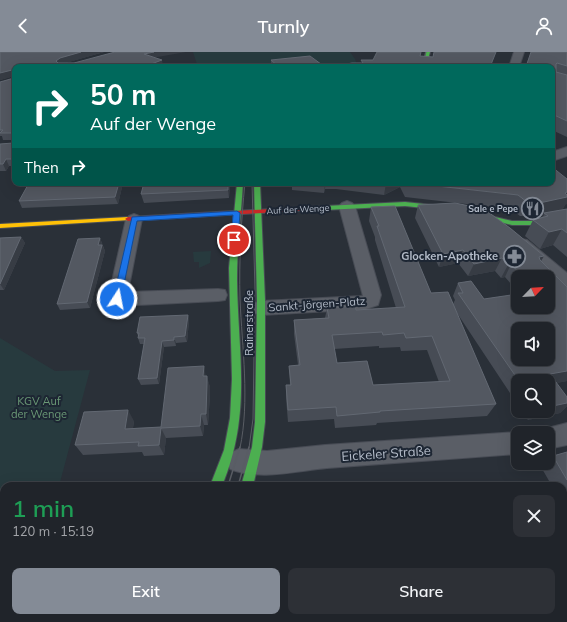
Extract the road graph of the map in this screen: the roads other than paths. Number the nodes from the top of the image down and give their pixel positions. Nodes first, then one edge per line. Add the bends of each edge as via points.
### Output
1 (428, 52) edge
2 (519, 52) edge
3 (425, 64) edge
4 (518, 64) edge
5 (240, 186) edge
6 (257, 186) edge
7 (347, 206) junction
8 (259, 212) junction
9 (237, 213) junction
10 (567, 216) edge
11 (134, 219) junction
12 (504, 222) junction
13 (0, 226) edge
14 (567, 284) edge
15 (218, 295) dead end
16 (261, 308) junction
17 (567, 434) edge
18 (555, 437) edge
19 (511, 444) edge
20 (227, 459) junction
21 (253, 463) junction
22 (218, 482) edge
23 (248, 482) edge

1 - 3 street
2 - 4 street
5 - 9 street, Rainerstraße
6 - 8 street, Rainerstraße
7 - 8 street, Auf der Wenge
7 - 12 street, Auf der Wenge via 433,206
7 - 16 street, Sankt-Jörgen-Platz via 372,295 371,300
8 - 9 street, Auf der Wenge
8 - 16 street, Rainerstraße
9 - 11 street, Auf der Wenge
9 - 20 street, Rainerstraße via 233,280 236,393
10 - 12 street, Auf der Wenge via 537,223
11 - 13 street, Auf der Wenge
11 - 15 street via 117,299
12 - 14 street via 507,231 513,237
16 - 21 street, Rainerstraße via 260,422
17 - 18 street
19 - 21 street, Eickeler Straße
20 - 21 street, Eickeler Straße
20 - 22 street
21 - 23 street

